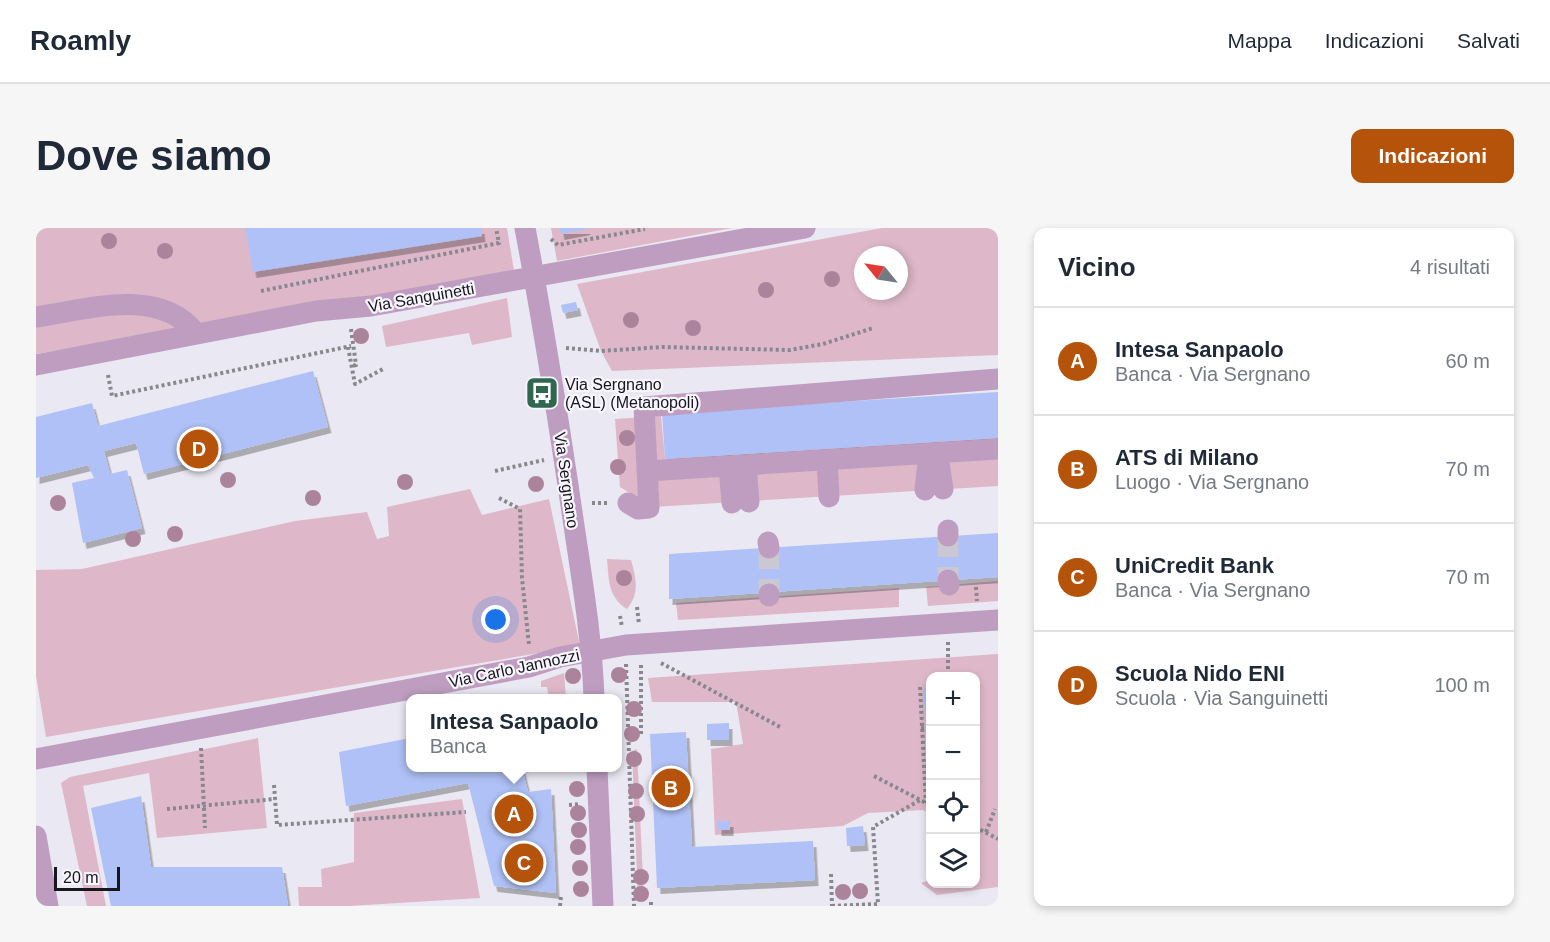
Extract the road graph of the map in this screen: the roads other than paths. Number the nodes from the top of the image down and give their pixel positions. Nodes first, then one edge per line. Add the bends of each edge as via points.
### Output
1 (525, 228) edge
2 (805, 228) edge
3 (534, 276) junction
4 (36, 316) edge
5 (195, 332) junction
6 (36, 365) edge
7 (998, 379) edge
8 (998, 449) edge
9 (929, 453) junction
10 (826, 460) junction
11 (738, 465) junction
12 (647, 471) junction
13 (934, 490) dead end
14 (829, 496) dead end
15 (740, 502) dead end
16 (635, 511) dead end
17 (998, 620) edge
18 (592, 651) junction
19 (594, 694) edge
20 (36, 759) edge
21 (597, 772) edge
22 (36, 836) edge
23 (48, 906) edge
24 (603, 906) edge

1 - 3 street, Via Sergnano
2 - 3 street, Via Sanguinetti
3 - 5 street, Via Sanguinetti via 371,306 316,311
3 - 18 street, Via Sergnano
4 - 5 street via 126,305 163,308 184,319
5 - 6 street, Via Sanguinetti
7 - 12 street via 644,407
8 - 9 street
9 - 10 street
9 - 13 street
10 - 11 street
10 - 14 street
11 - 12 street
11 - 15 street
12 - 16 street via 649,508
17 - 18 street, Via Carlo Jannozzi
18 - 19 street, Via Sergnano
18 - 20 street, Via Carlo Jannozzi via 529,667
21 - 24 street
22 - 23 street

